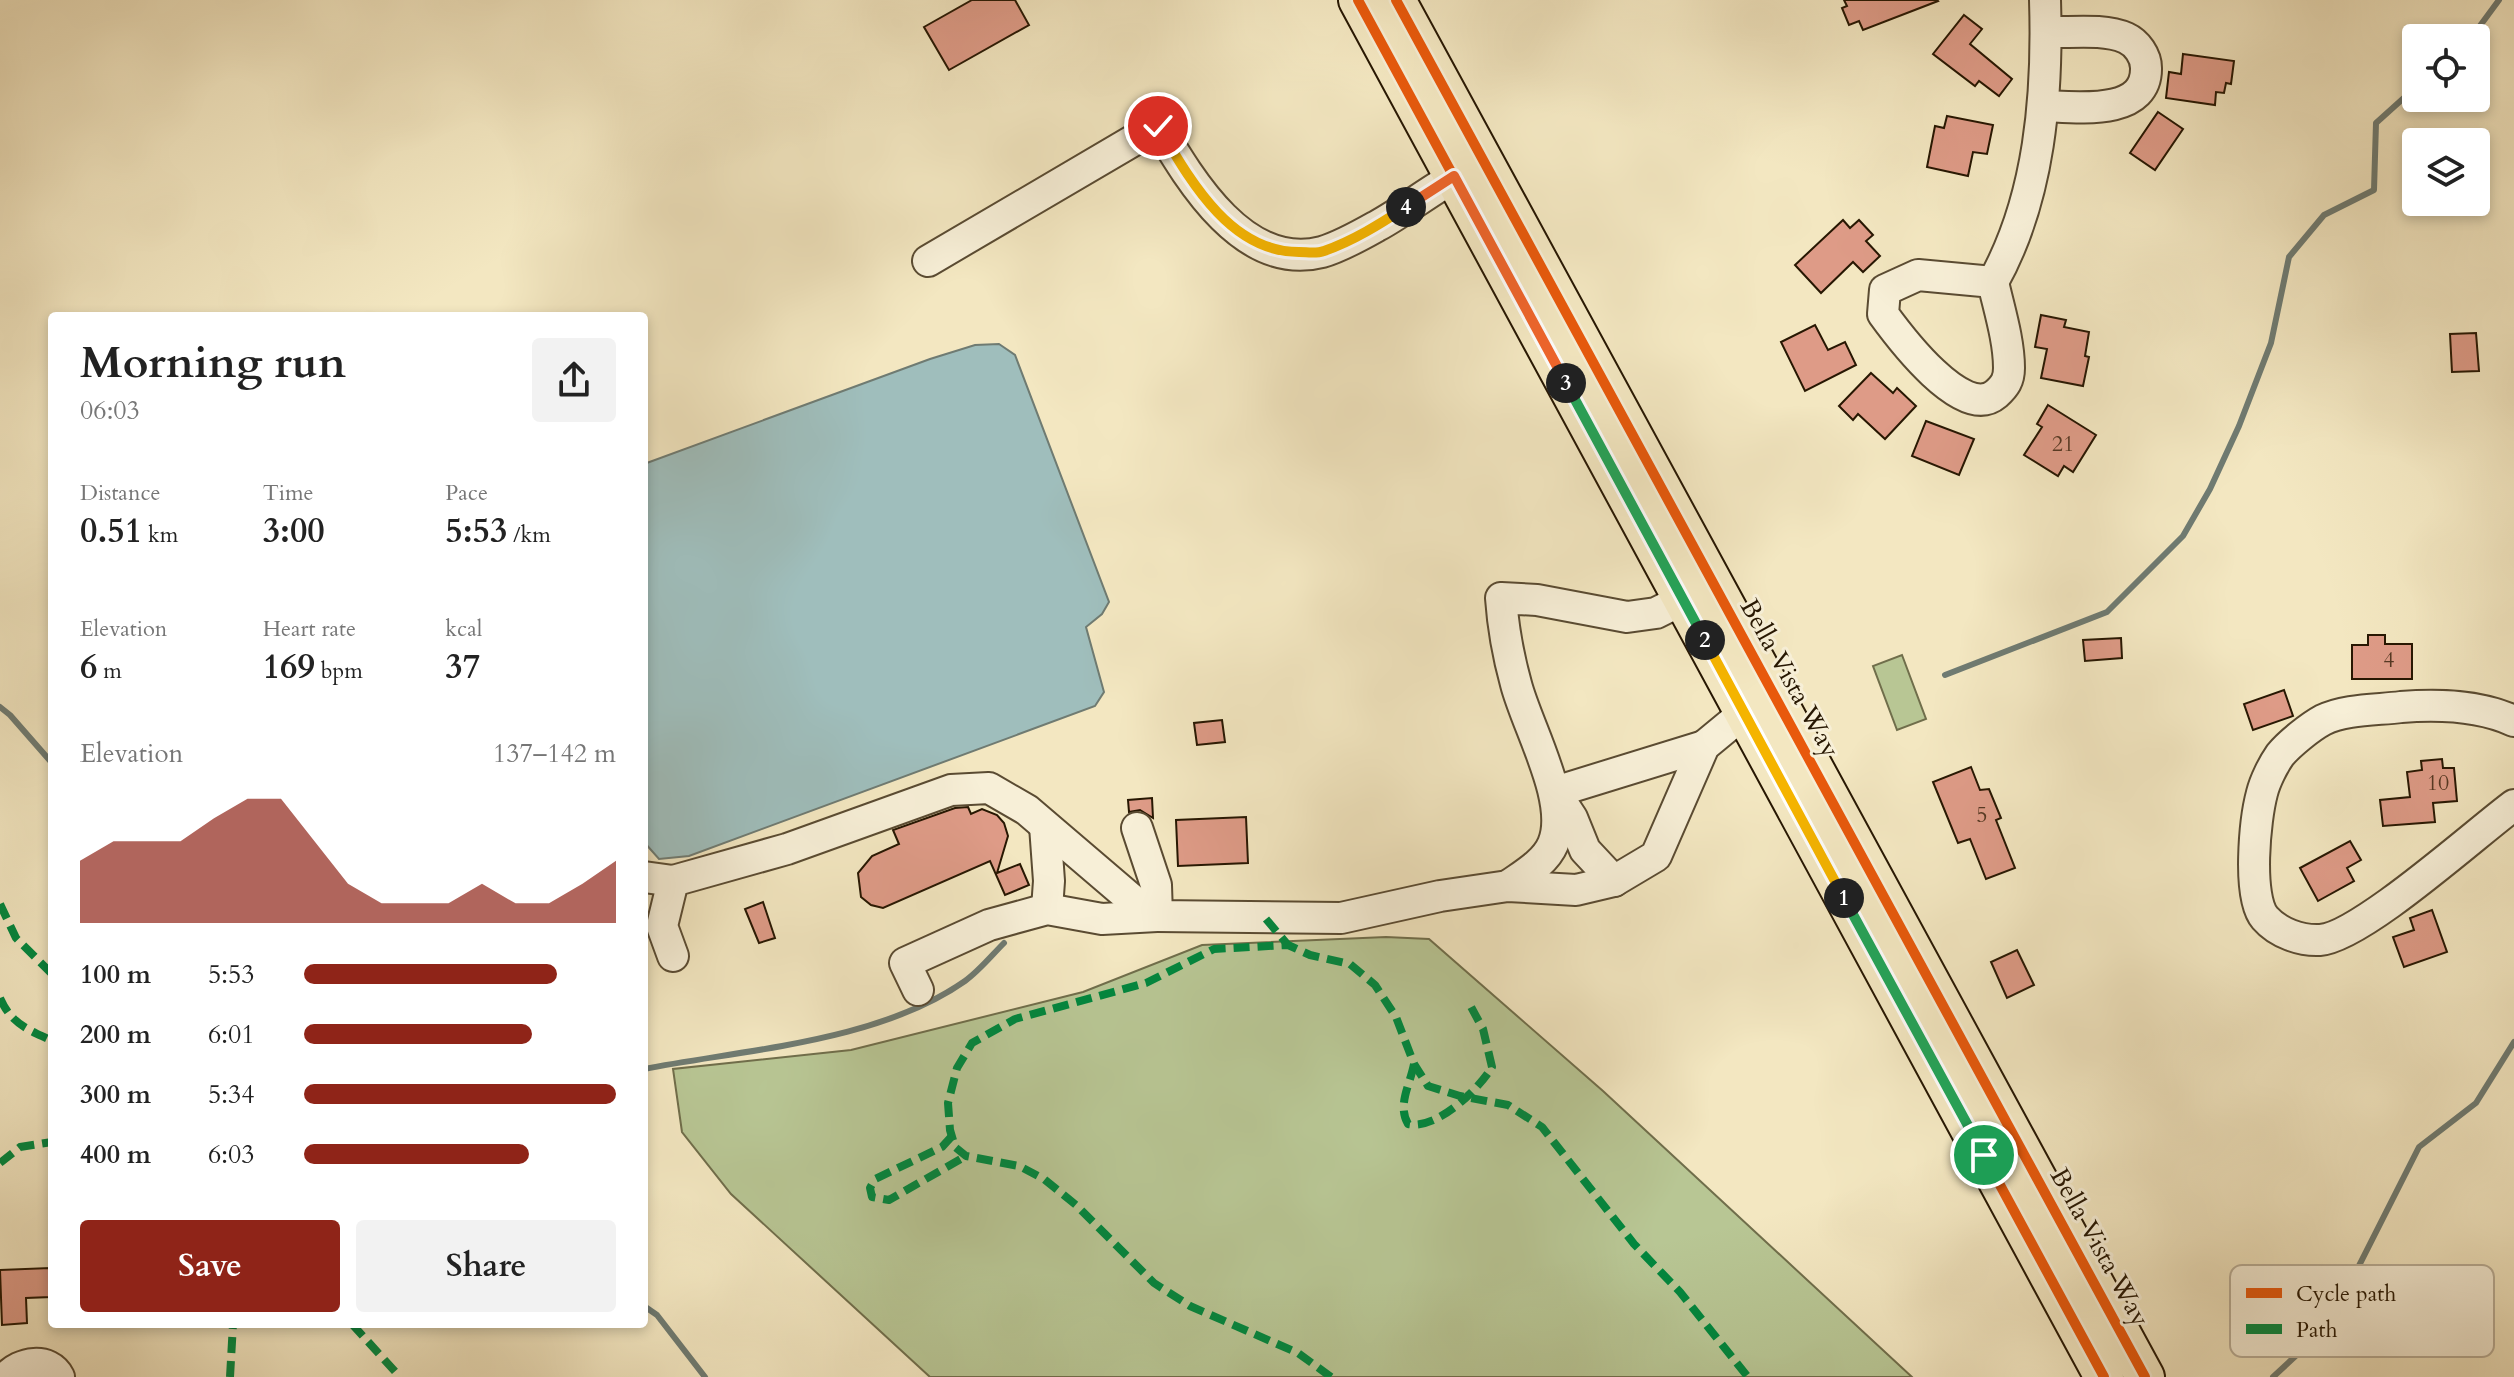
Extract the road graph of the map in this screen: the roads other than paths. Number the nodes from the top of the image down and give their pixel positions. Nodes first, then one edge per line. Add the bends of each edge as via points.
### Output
1 (1358, 0) edge
2 (1396, 0) edge
3 (2045, 0) edge
4 (2046, 32) junction
5 (2043, 106) junction
6 (1470, 170) junction
7 (928, 261) dead end
8 (1993, 282) junction
9 (1684, 599) junction
10 (1744, 713) junction
11 (2514, 721) edge
12 (1704, 746) junction
13 (1555, 792) junction
14 (2514, 805) edge
15 (1045, 826) junction
16 (1137, 828) dead end
17 (658, 879) edge
18 (1614, 881) junction
19 (1508, 886) junction
20 (1047, 909) junction
21 (1157, 916) junction
22 (673, 956) dead end
23 (918, 990) dead end
24 (7, 1377) edge
25 (59, 1377) edge
26 (2104, 1377) edge
27 (2145, 1377) edge

1 - 6 main road, Bella Vista Way
2 - 6 main road, Bella Vista Way
3 - 4 street
4 - 5 street
4 - 5 street via 2127,39 2139,48 2146,65 2145,82 2120,103
5 - 8 street via 2033,174 2006,259
6 - 7 street via 1321,252 1282,252 1247,238 1215,210 1158,126
6 - 9 main road, Bella Vista Way
6 - 27 main road, Bella Vista Way
8 - 8 street via 2009,368 2007,384 1992,398 1978,399 1937,376 1911,351 1883,314 1882,301 1885,290 1918,275
9 - 10 main road, Bella Vista Way
9 - 13 street via 1656,613 1627,617 1501,598 1516,684
10 - 12 street
10 - 26 main road, Bella Vista Way
11 - 14 street via 2489,710 2425,705 2323,720 2281,753 2262,791 2254,844 2264,917 2297,938 2322,940 2359,924
12 - 13 street
12 - 18 street via 1656,856
13 - 18 street via 1585,850
13 - 19 street via 1553,844
15 - 17 street via 989,788 951,790 787,849
15 - 20 street
15 - 21 street
16 - 21 street via 1156,885
17 - 22 street via 662,926
18 - 19 street via 1576,890
19 - 21 street via 1341,918
20 - 21 street via 1102,919
20 - 23 street via 989,925 905,963
24 - 25 street via 26,1364 41,1363

